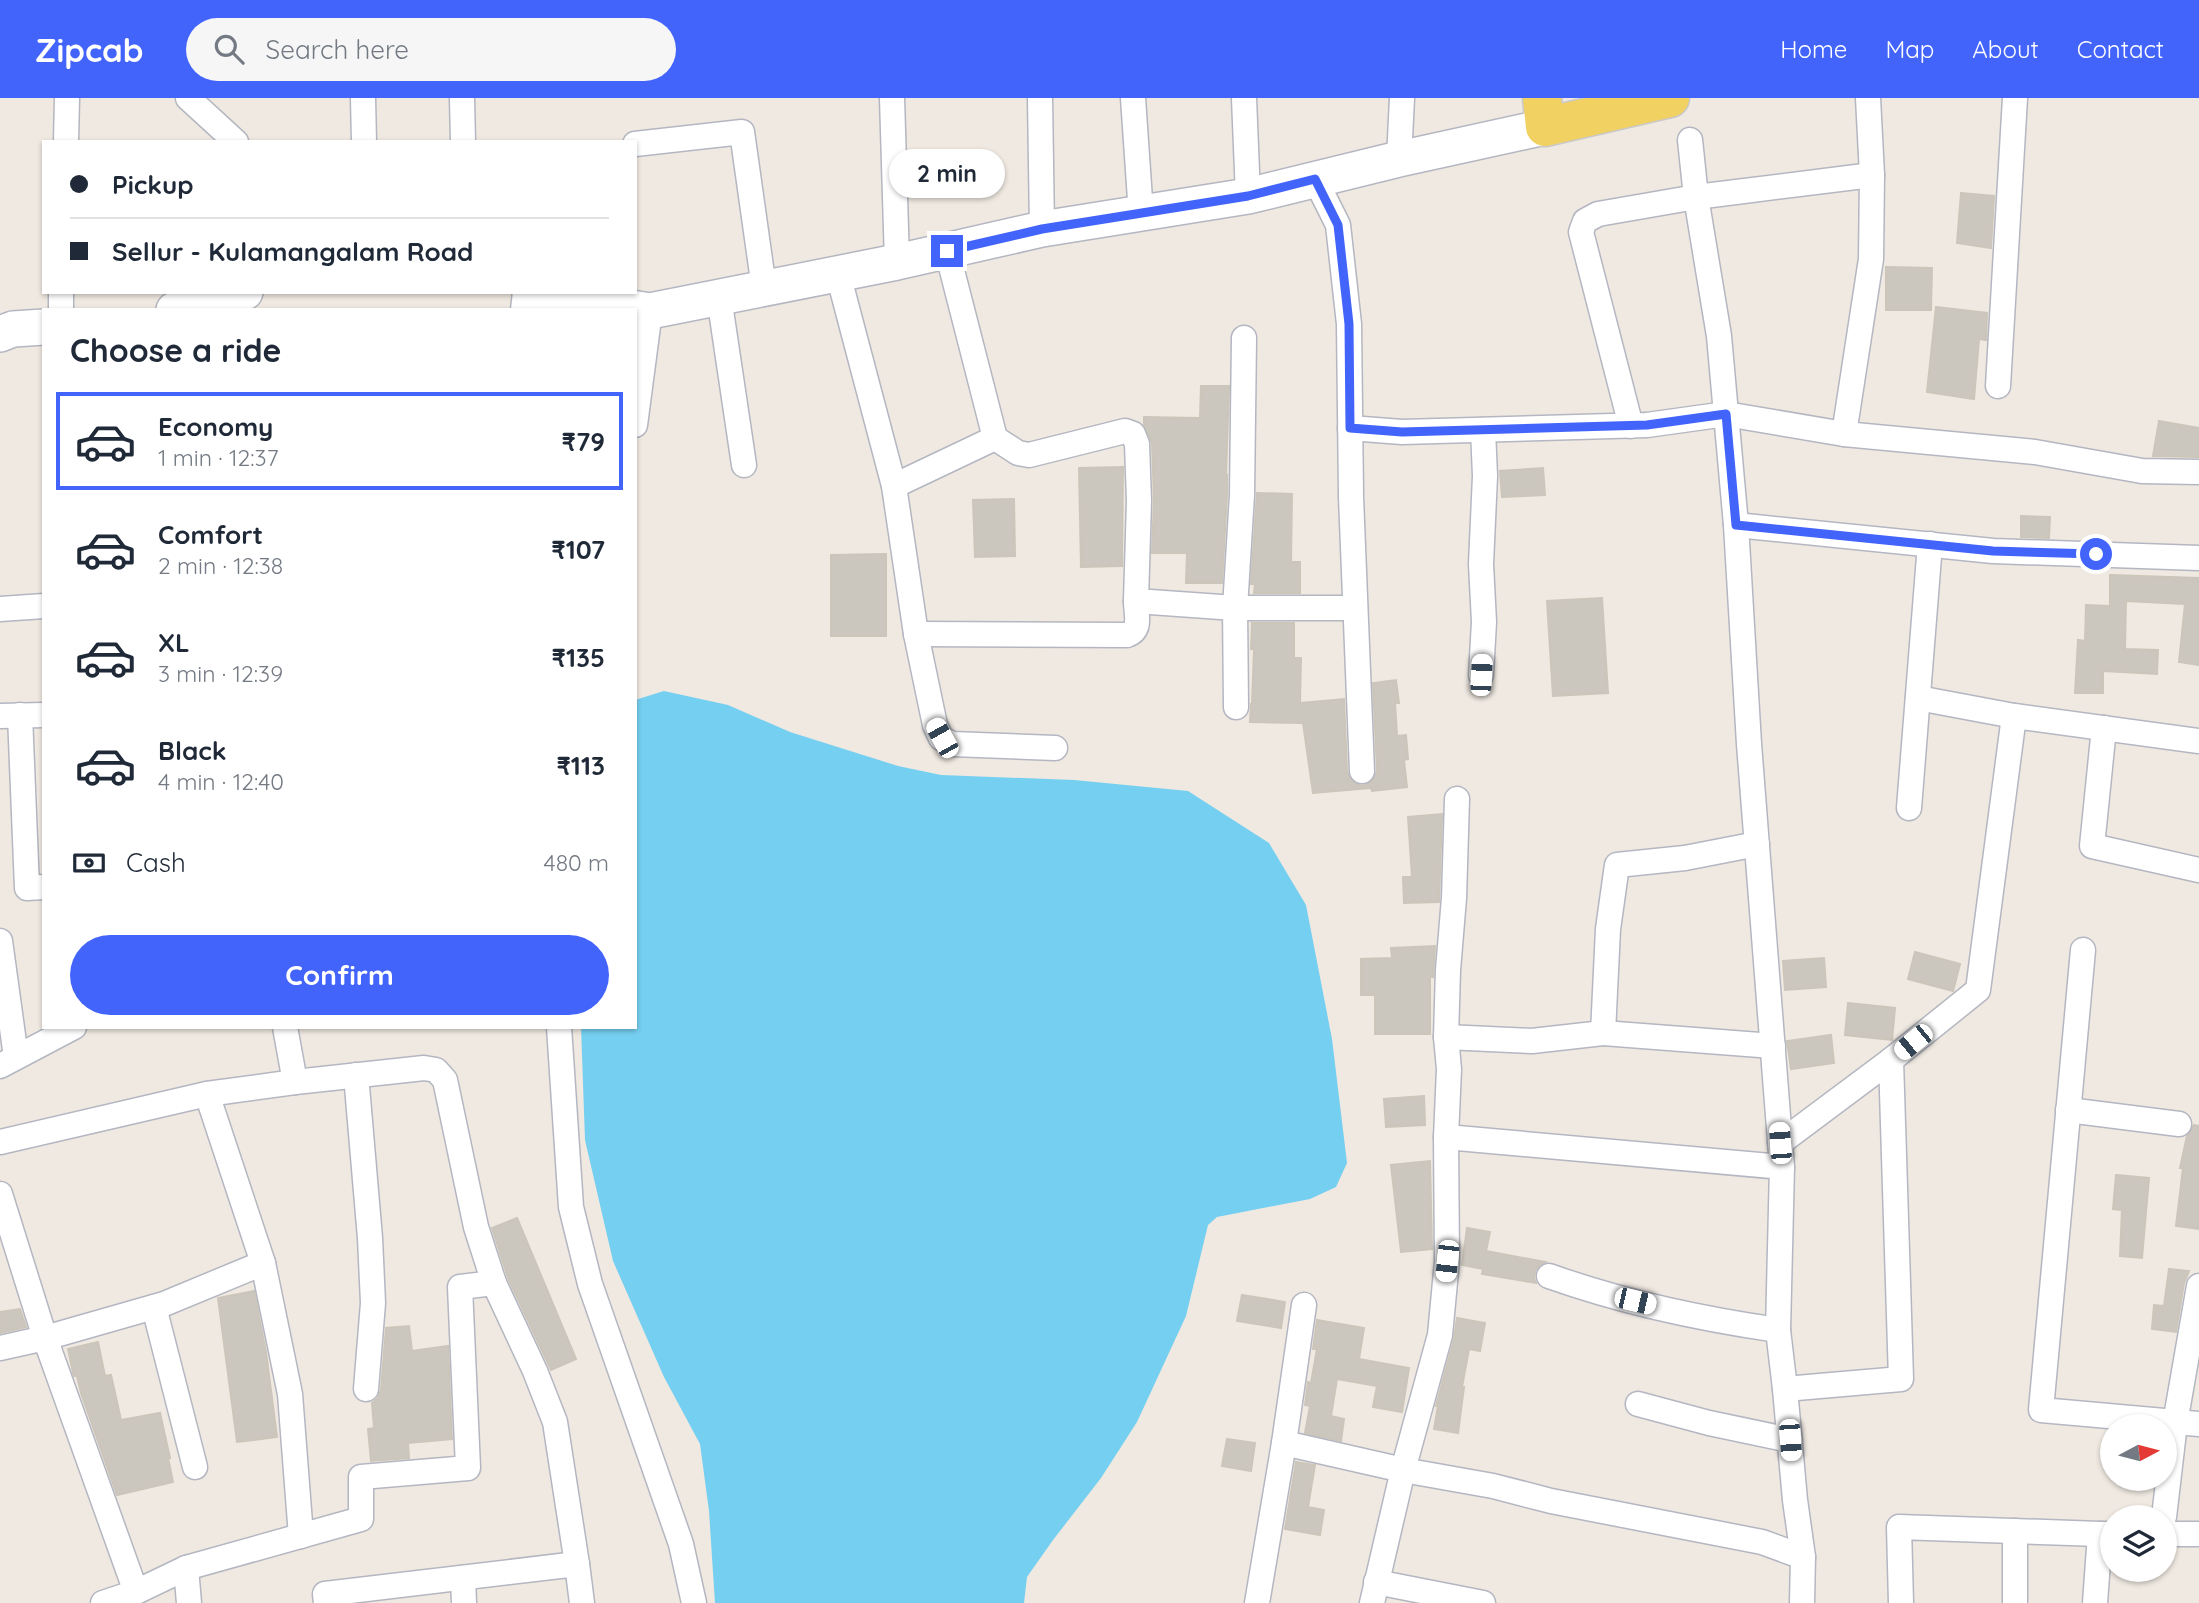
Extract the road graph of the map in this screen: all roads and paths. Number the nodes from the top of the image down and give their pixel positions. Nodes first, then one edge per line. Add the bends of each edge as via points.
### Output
1 (67, 98) edge
2 (188, 98) edge
3 (363, 98) edge
4 (462, 98) edge
5 (892, 98) edge
6 (1040, 98) edge
7 (1133, 98) edge
8 (1244, 98) edge
9 (1402, 98) edge
10 (1670, 98) edge
11 (1868, 98) edge
12 (2015, 98) edge
13 (1543, 113) edge
14 (66, 140) edge
15 (234, 140) edge
16 (364, 140) edge
17 (463, 140) edge
18 (1690, 140) dead end
19 (637, 144) edge
20 (1399, 159) junction
21 (1872, 175) junction
22 (1315, 179) junction
23 (1248, 196) junction
24 (1696, 197) junction
25 (1141, 214) junction
26 (1042, 229) junction
27 (947, 251) junction
28 (897, 262) junction
29 (838, 274) junction
30 (764, 288) junction
31 (237, 294) edge
32 (546, 294) edge
33 (719, 297) junction
34 (182, 308) edge
35 (631, 308) edge
36 (637, 309) edge
37 (649, 311) junction
38 (42, 327) edge
39 (0, 334) edge
40 (1244, 338) dead end
41 (1998, 386) dead end
42 (637, 409) edge
43 (1726, 414) junction
44 (1631, 426) junction
45 (1350, 428) junction
46 (1483, 430) junction
47 (1844, 434) junction
48 (1005, 445) junction
49 (744, 466) dead end
50 (2199, 472) edge
51 (894, 486) junction
52 (1736, 525) junction
53 (1930, 544) junction
54 (2199, 558) edge
55 (1136, 601) junction
56 (42, 606) edge
57 (1235, 608) junction
58 (1355, 608) junction
59 (0, 609) edge
60 (916, 634) junction
61 (1481, 675) dead end
62 (1918, 698) junction
63 (1236, 707) dead end
64 (21, 716) edge
65 (2014, 716) junction
66 (2104, 728) junction
67 (2199, 741) edge
68 (1055, 748) dead end
69 (1362, 771) dead end
70 (1457, 799) dead end
71 (1909, 808) dead end
72 (1757, 844) junction
73 (2199, 870) edge
74 (42, 887) edge
75 (0, 941) edge
76 (2083, 950) dead end
77 (70, 1029) edge
78 (285, 1029) edge
79 (559, 1029) edge
80 (1603, 1032) junction
81 (1446, 1037) junction
82 (1773, 1046) junction
83 (1891, 1060) junction
84 (8, 1062) edge
85 (356, 1075) junction
86 (295, 1082) junction
87 (207, 1094) junction
88 (2068, 1110) junction
89 (2179, 1124) dead end
90 (1446, 1138) junction
91 (0, 1142) edge
92 (1781, 1155) junction
93 (0, 1194) edge
94 (263, 1263) junction
95 (1549, 1276) dead end
96 (494, 1283) junction
97 (2198, 1293) edge
98 (1304, 1305) dead end
99 (154, 1307) junction
100 (1778, 1330) junction
101 (46, 1338) junction
102 (0, 1348) edge
103 (366, 1389) dead end
104 (1785, 1389) junction
105 (1638, 1404) dead end
106 (2187, 1424) edge
107 (1790, 1440) junction
108 (1284, 1443) junction
109 (195, 1468) dead end
110 (1404, 1470) junction
111 (2167, 1505) edge
112 (2015, 1531) junction
113 (2100, 1534) edge
114 (2177, 1534) edge
115 (2199, 1534) edge
116 (301, 1536) junction
117 (1803, 1557) junction
118 (577, 1564) junction
119 (186, 1568) junction
120 (2100, 1572) edge
121 (463, 1578) junction
122 (136, 1592) junction
123 (1374, 1593) edge
124 (103, 1603) edge
125 (189, 1603) edge
126 (326, 1603) edge
127 (464, 1603) edge
128 (582, 1603) edge
129 (694, 1603) edge
130 (1257, 1603) edge
131 (1483, 1603) edge
132 (1802, 1603) edge
133 (1901, 1603) edge
134 (2015, 1603) edge
135 (2095, 1603) edge

1 - 14 street
2 - 15 street
3 - 16 street
4 - 17 street
5 - 28 street
6 - 26 street
7 - 25 street
8 - 23 street
9 - 20 street
10 - 13 main road
11 - 21 street
12 - 41 street
13 - 20 main road
18 - 24 street
19 - 30 street via 741,132
20 - 22 main road
21 - 24 street
21 - 47 street via 1871,259
22 - 23 main road
22 - 45 street via 1338,225 1349,324
23 - 25 main road
24 - 43 street via 1719,336
24 - 44 street via 1598,214 1585,221 1581,232
25 - 26 main road
26 - 27 main road
27 - 28 main road
27 - 48 street
28 - 29 main road
29 - 30 main road
29 - 51 street
30 - 33 main road
31 - 34 main road
32 - 35 main road
33 - 37 main road
33 - 49 street
36 - 37 main road
37 - 42 street
38 - 39 main road
40 - 57 street
43 - 44 street
43 - 47 street
43 - 52 street
44 - 46 street
45 - 46 street
45 - 58 street
46 - 61 street
47 - 50 street via 2035,452 2142,471
48 - 51 street
48 - 55 street via 1029,455 1125,431 1133,434 1139,502
51 - 60 street
52 - 53 street
52 - 72 street
53 - 54 street via 1993,551
53 - 62 street
55 - 57 street
55 - 60 street via 1137,628 1127,635
56 - 59 street
57 - 58 street
57 - 63 street
58 - 69 street
60 - 68 street via 935,725 942,738 952,744
62 - 65 street
62 - 71 street
64 - 74 street via 27,888
65 - 66 street
65 - 83 street via 1978,990
66 - 67 street
66 - 73 street via 2092,846
70 - 81 street
72 - 80 street via 1617,865 1608,929
72 - 82 street
75 - 84 street
76 - 88 street
77 - 84 street
78 - 86 street
79 - 129 street via 571,1207 590,1284 681,1544
80 - 81 street via 1532,1041
80 - 82 street
81 - 90 street
82 - 92 street
83 - 92 street
83 - 104 street via 1901,1379
85 - 86 street
85 - 96 street via 424,1068 436,1070 445,1080 476,1227
85 - 103 street via 373,1303
86 - 87 street
87 - 91 street
87 - 94 street
88 - 89 street
88 - 106 street via 2041,1410
90 - 92 street
90 - 110 street via 1447,1261 1440,1335
92 - 100 street
93 - 101 street
94 - 99 street
94 - 116 street via 290,1394
95 - 100 street via 1593,1292
96 - 116 street via 460,1287 468,1468 361,1477 361,1519
96 - 118 street via 555,1422
97 - 106 street
98 - 108 street
99 - 101 street
99 - 109 street
100 - 104 street
101 - 102 street
101 - 122 street
104 - 107 street
105 - 107 street
106 - 111 street
107 - 117 street
108 - 110 street
108 - 130 street
110 - 117 street via 1762,1542
110 - 123 street
112 - 113 street
112 - 133 street via 1899,1527
112 - 134 street
114 - 115 street
116 - 119 street
117 - 132 street
118 - 121 street
118 - 128 street
119 - 122 street
119 - 125 street
120 - 135 street
121 - 126 street via 325,1594
121 - 127 street
122 - 124 street
123 - 131 street

